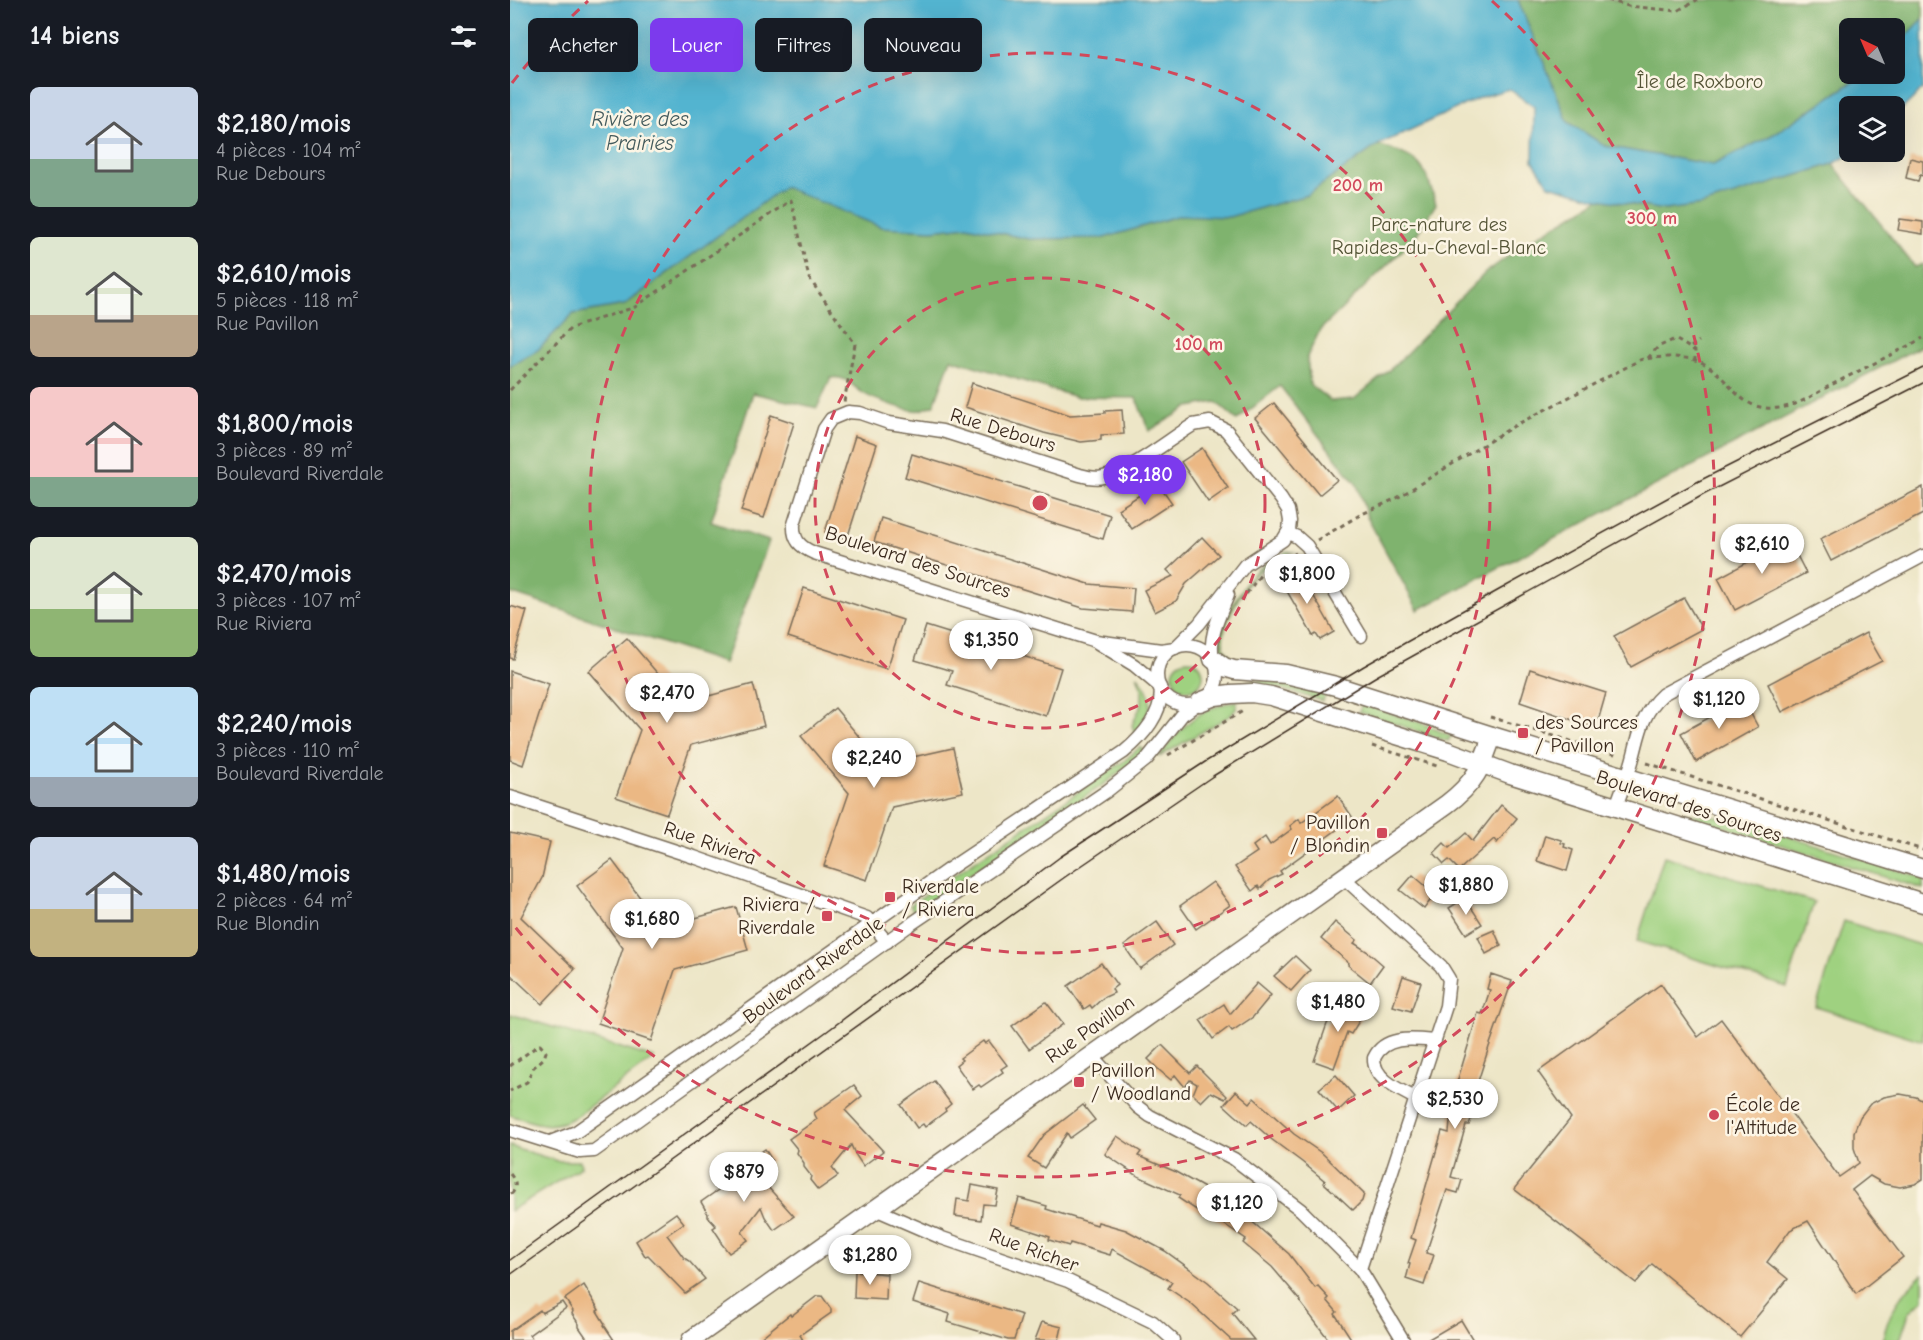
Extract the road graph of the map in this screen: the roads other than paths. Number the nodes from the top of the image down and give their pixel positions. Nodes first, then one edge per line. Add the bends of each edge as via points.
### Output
1 (1288, 533) junction
2 (798, 542) joint
3 (1923, 556) edge
4 (1233, 583) junction
5 (1361, 636) dead end
6 (1096, 642) junction
7 (1175, 648) junction
8 (1213, 658) junction
9 (1160, 687) junction
10 (1200, 702) junction
11 (1492, 736) junction
12 (1483, 764) junction
13 (1626, 777) junction
14 (510, 797) edge
15 (1616, 807) junction
16 (1923, 869) edge
17 (1344, 878) junction
18 (1923, 903) edge
19 (872, 922) junction
20 (886, 942) junction
21 (1435, 1041) junction
22 (1092, 1056) junction
23 (1415, 1098) junction
24 (510, 1130) edge
25 (550, 1142) junction
26 (875, 1209) junction
27 (1360, 1269) junction
28 (691, 1340) edge
29 (1173, 1340) edge
30 (1403, 1340) edge

1 - 2 street, Rue Debours via 1290,521 1285,505 1231,436 1216,424 1193,424 1124,470 1096,478 942,431 889,423 854,412 827,423 820,437 794,524
1 - 4 street via 1280,543 1248,563
1 - 5 street via 1307,546
2 - 6 street, Boulevard des Sources via 814,553
3 - 13 street via 1663,694 1644,719
4 - 7 street
4 - 8 street via 1214,631
6 - 7 street, Boulevard des Sources via 1161,650
6 - 9 street, Boulevard des Sources via 1134,665
7 - 8 street via 1195,646
7 - 9 street via 1160,662
8 - 10 street via 1217,682
8 - 11 street, Boulevard des Sources via 1234,670 1286,674 1336,686
9 - 10 street via 1175,703
9 - 19 street, Boulevard Riverdale via 1161,699 1154,717 1124,752
10 - 12 street, Boulevard des Sources via 1231,694 1271,696
10 - 20 street, Boulevard Riverdale via 1182,715 1151,754 1126,776
11 - 12 street, Rue Pavillon
11 - 13 street, Boulevard des Sources
12 - 15 street, Boulevard des Sources
12 - 17 street, Rue Pavillon via 1456,798
13 - 15 street
13 - 16 street, Boulevard des Sources
14 - 19 street, Rue Riviera via 694,857
15 - 18 street, Boulevard des Sources
17 - 21 street via 1442,966 1449,979 1446,1006
17 - 22 street, Rue Pavillon
19 - 20 street
19 - 25 street, Boulevard Riverdale via 576,1132
20 - 25 street, Boulevard Riverdale via 594,1151 580,1152
21 - 23 street
21 - 23 street via 1396,1040 1384,1044 1374,1058 1382,1077
22 - 26 street, Rue Pavillon
22 - 27 street via 1138,1107 1234,1159 1301,1210
23 - 27 street
24 - 25 street, Boulevard Riverdale
26 - 28 street, Rue Pavillon
26 - 29 street, Rue Richer via 942,1238 1068,1281 1153,1322
27 - 30 street

